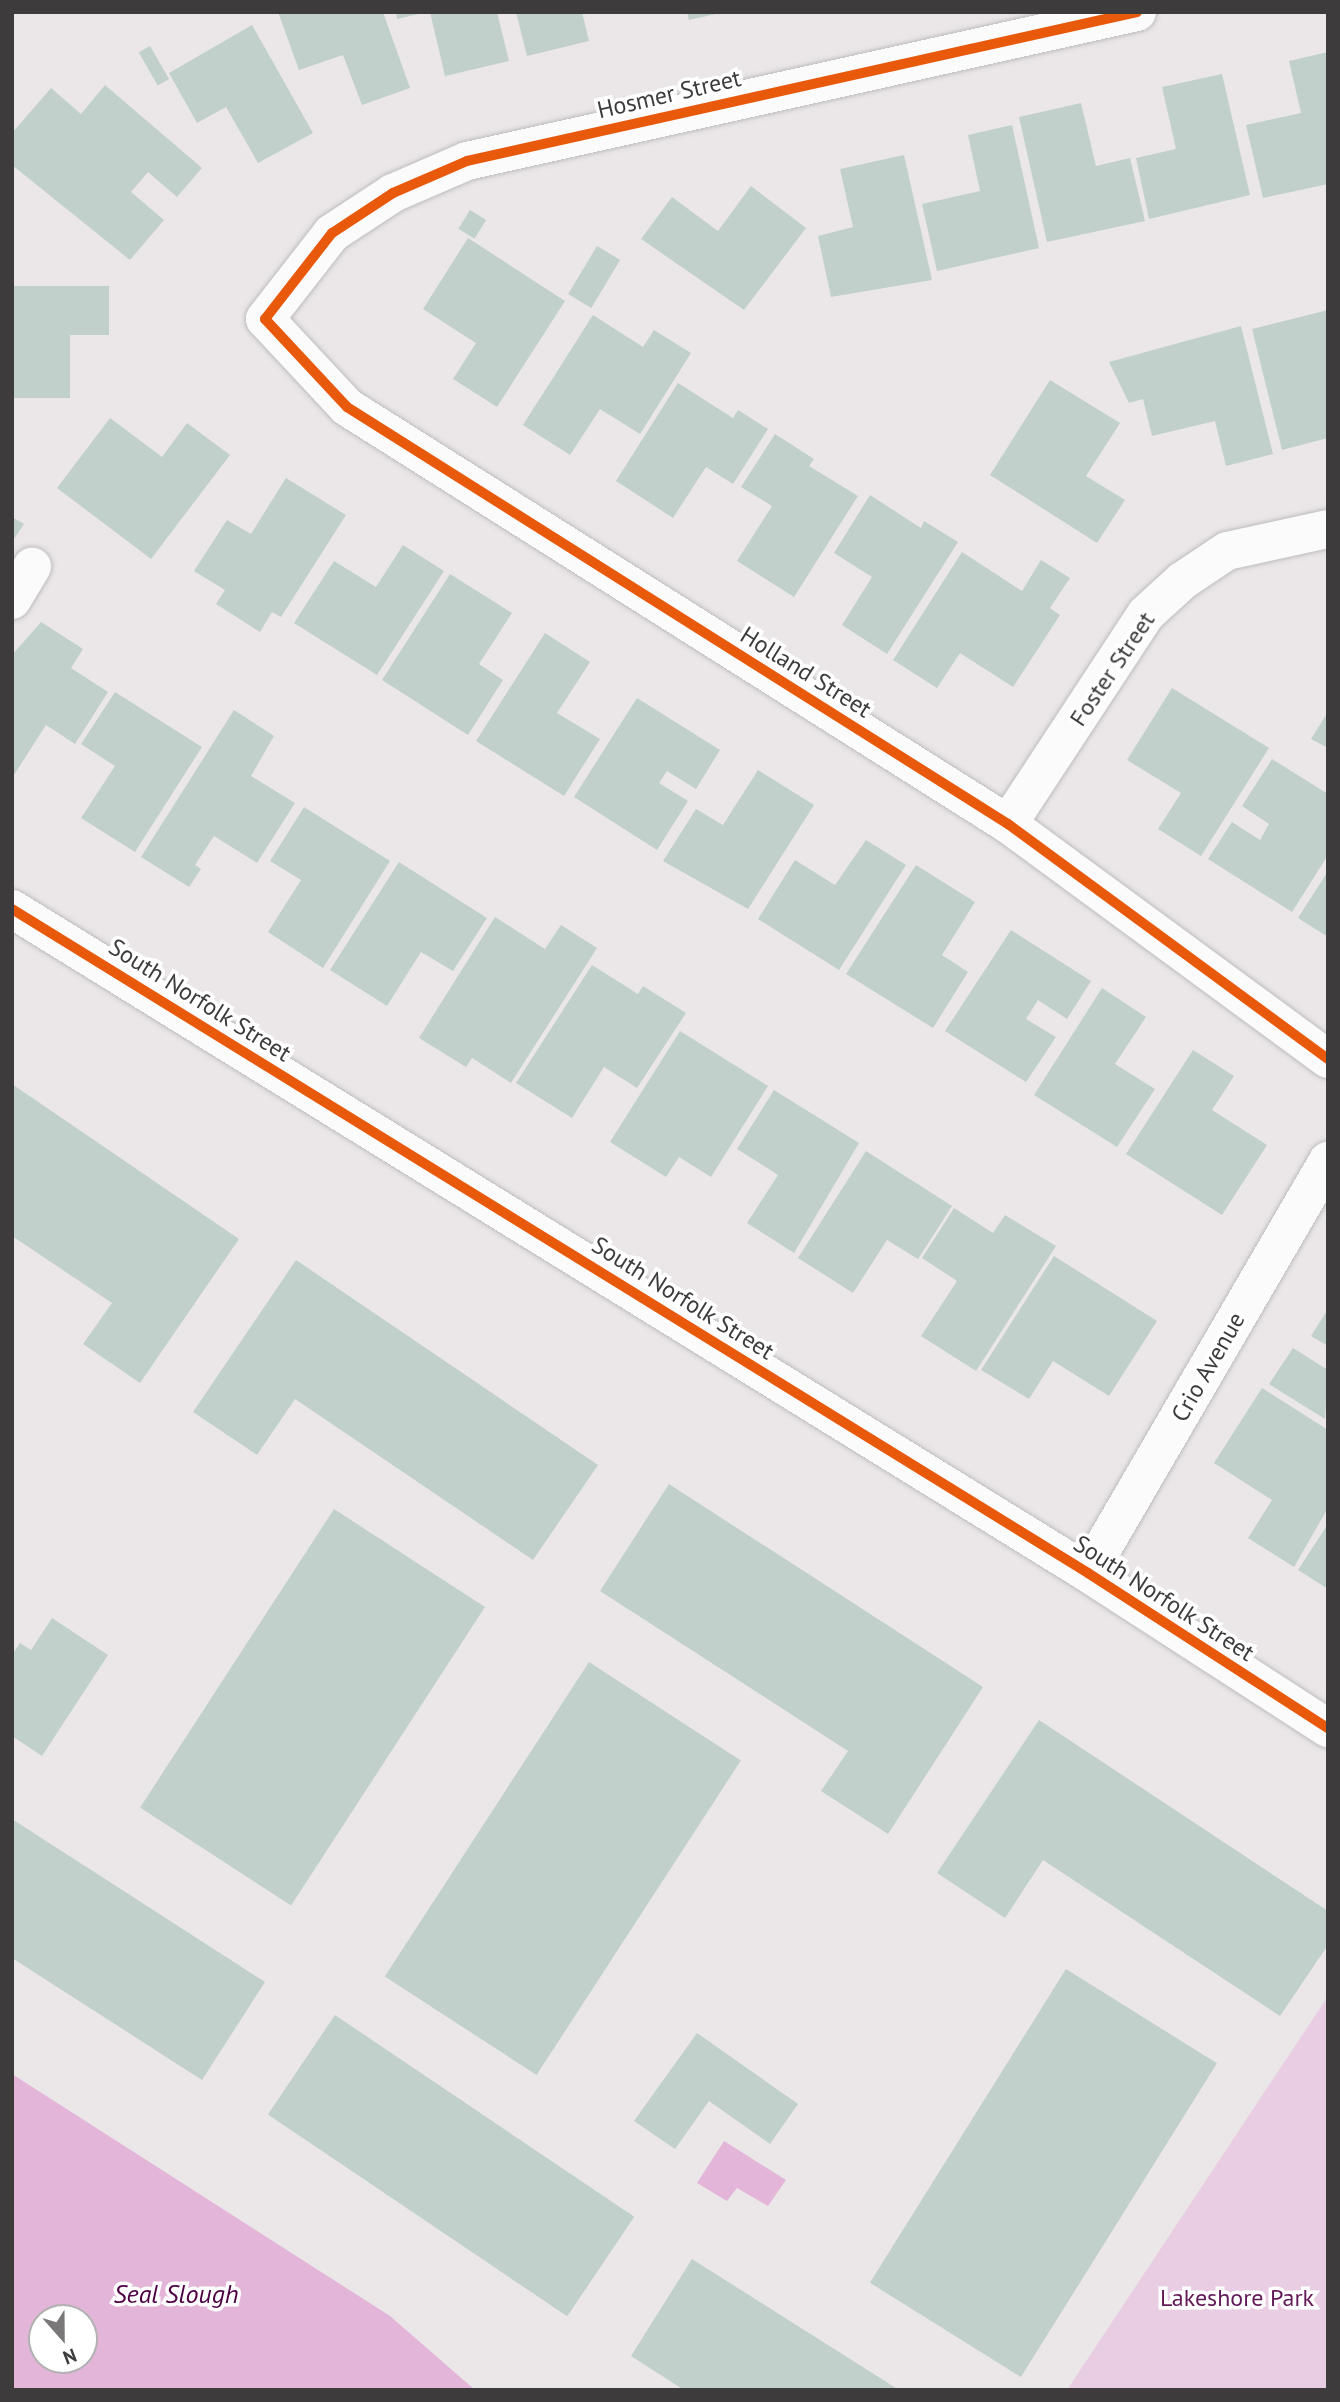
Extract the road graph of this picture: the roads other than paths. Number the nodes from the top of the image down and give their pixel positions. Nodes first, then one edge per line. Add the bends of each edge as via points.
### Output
1 (1136, 12) edge
2 (265, 319) joint
3 (1328, 529) edge
4 (32, 567) dead end
5 (12, 600) edge
6 (1008, 824) junction
7 (12, 909) edge
8 (1328, 1059) edge
9 (1328, 1161) edge
10 (1088, 1573) junction
11 (1328, 1728) edge

1 - 2 street, Hosmer Street via 467,161 393,193 332,233
2 - 6 street, Holland Street via 347,407
3 - 6 street, Foster Street via 1227,551 1173,589 1146,614
4 - 5 street
6 - 8 street, Holland Street
7 - 10 street, South Norfolk Street
9 - 10 street, Crio Avenue
10 - 11 street, South Norfolk Street

